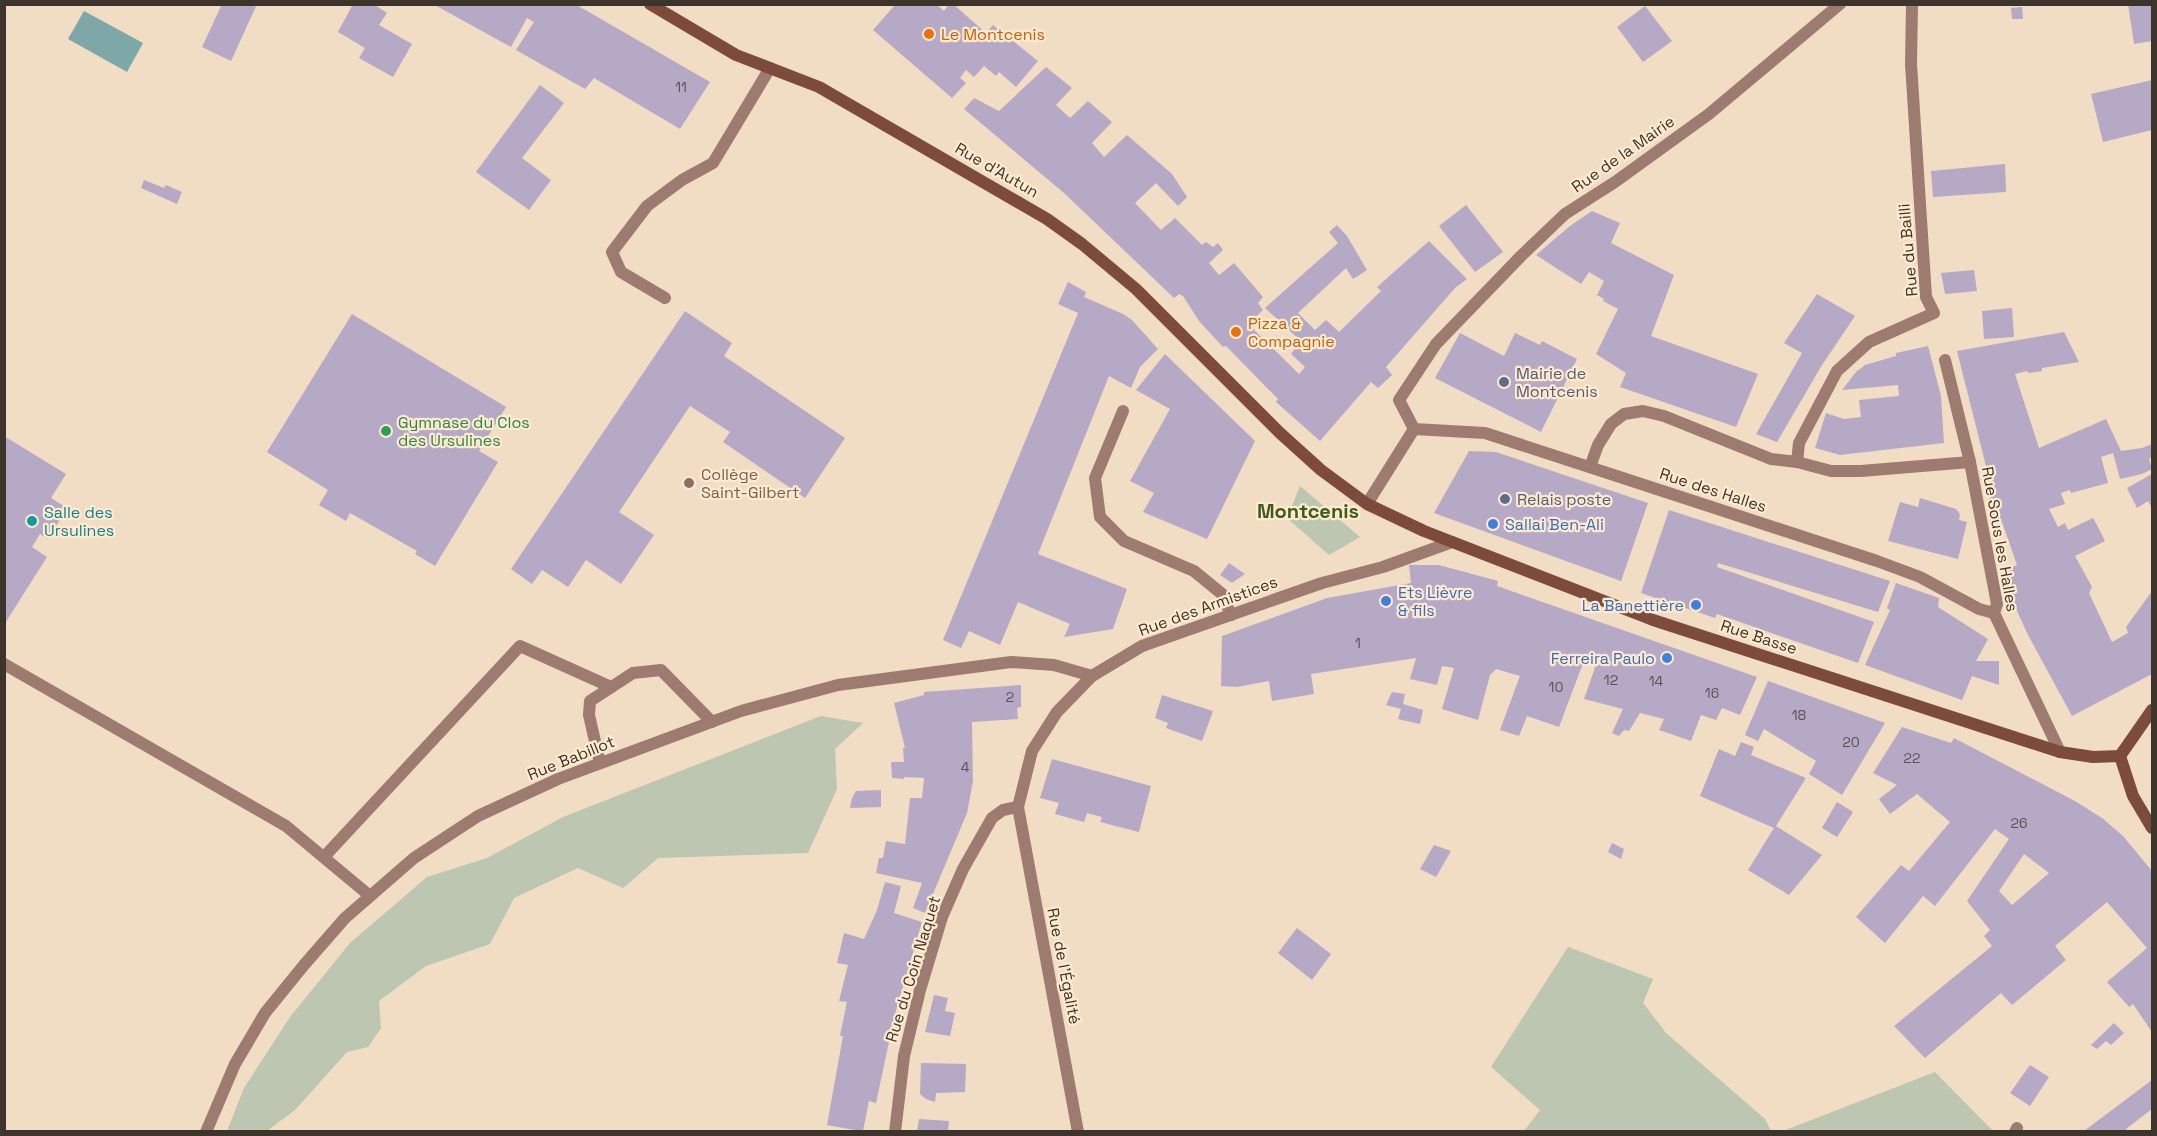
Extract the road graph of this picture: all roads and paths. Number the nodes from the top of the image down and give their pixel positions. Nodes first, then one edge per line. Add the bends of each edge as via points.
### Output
1 (650, 4) edge
2 (1840, 4) edge
3 (1912, 4) edge
4 (770, 68) junction
5 (665, 298) dead end
6 (1945, 360) dead end
7 (1123, 411) dead end
8 (1414, 429) junction
9 (1797, 462) junction
10 (1970, 462) junction
11 (1590, 466) junction
12 (1367, 504) junction
13 (1452, 542) junction
14 (1994, 613) junction
15 (1231, 615) junction
16 (4, 664) edge
17 (1092, 676) junction
18 (611, 687) junction
19 (2152, 710) edge
20 (712, 722) junction
21 (2061, 752) junction
22 (2120, 756) junction
23 (600, 763) junction
24 (1018, 807) junction
25 (2152, 828) edge
26 (324, 857) junction
27 (370, 896) junction
28 (206, 1131) edge
29 (895, 1131) edge
30 (1078, 1131) edge

1 - 4 main road, Rue d'Autun via 736,55
2 - 8 street, Rue de la Mairie via 1709,114 1565,214 1521,256 1436,344 1399,400
3 - 9 street, Rue du Bailli via 1911,64 1926,297 1934,313 1869,342 1837,371 1798,443
4 - 5 street via 713,163 646,206 612,252 621,272
4 - 12 main road, Rue d'Autun via 819,87 1037,213 1082,244 1136,289 1280,433
6 - 10 street, Rue Sous les Halles
7 - 15 street via 1095,478 1100,517 1124,541 1194,571 1222,594
8 - 11 street, Rue des Halles via 1485,433
8 - 12 street
9 - 10 street, Rue Sous les Halles via 1831,471 1861,471
9 - 11 street, Rue Sous les Halles via 1771,459 1643,411 1624,414 1611,424
10 - 14 street, Rue Sous les Halles via 1997,604
11 - 14 street, Rue des Halles via 1877,561
12 - 13 main road, Rue Basse
13 - 15 street, Rue des Armistices
13 - 21 main road, Rue Basse via 1653,620
14 - 21 street, Rue Sous les Halles
15 - 17 street, Rue des Armistices via 1142,646
16 - 26 street via 286,826
17 - 20 street, Rue Babillot via 1054,664 1011,662 838,685
17 - 24 street, Rue des Armistices via 1057,712 1032,751
18 - 20 street via 633,673 661,669
18 - 23 street via 590,701 589,715
18 - 26 street via 520,646
19 - 22 main road
20 - 23 street, Rue Babillot
21 - 22 main road, Rue Basse
22 - 25 main road via 2133,796
23 - 27 street, Rue Babillot via 478,816 414,858
24 - 29 street, Rue du Coin Naquet via 1003,810 992,818 942,917 904,1056
24 - 30 street, Rue de l'Égalité
26 - 27 street
27 - 28 street, Rue Babillot via 345,918 265,1013 235,1064

